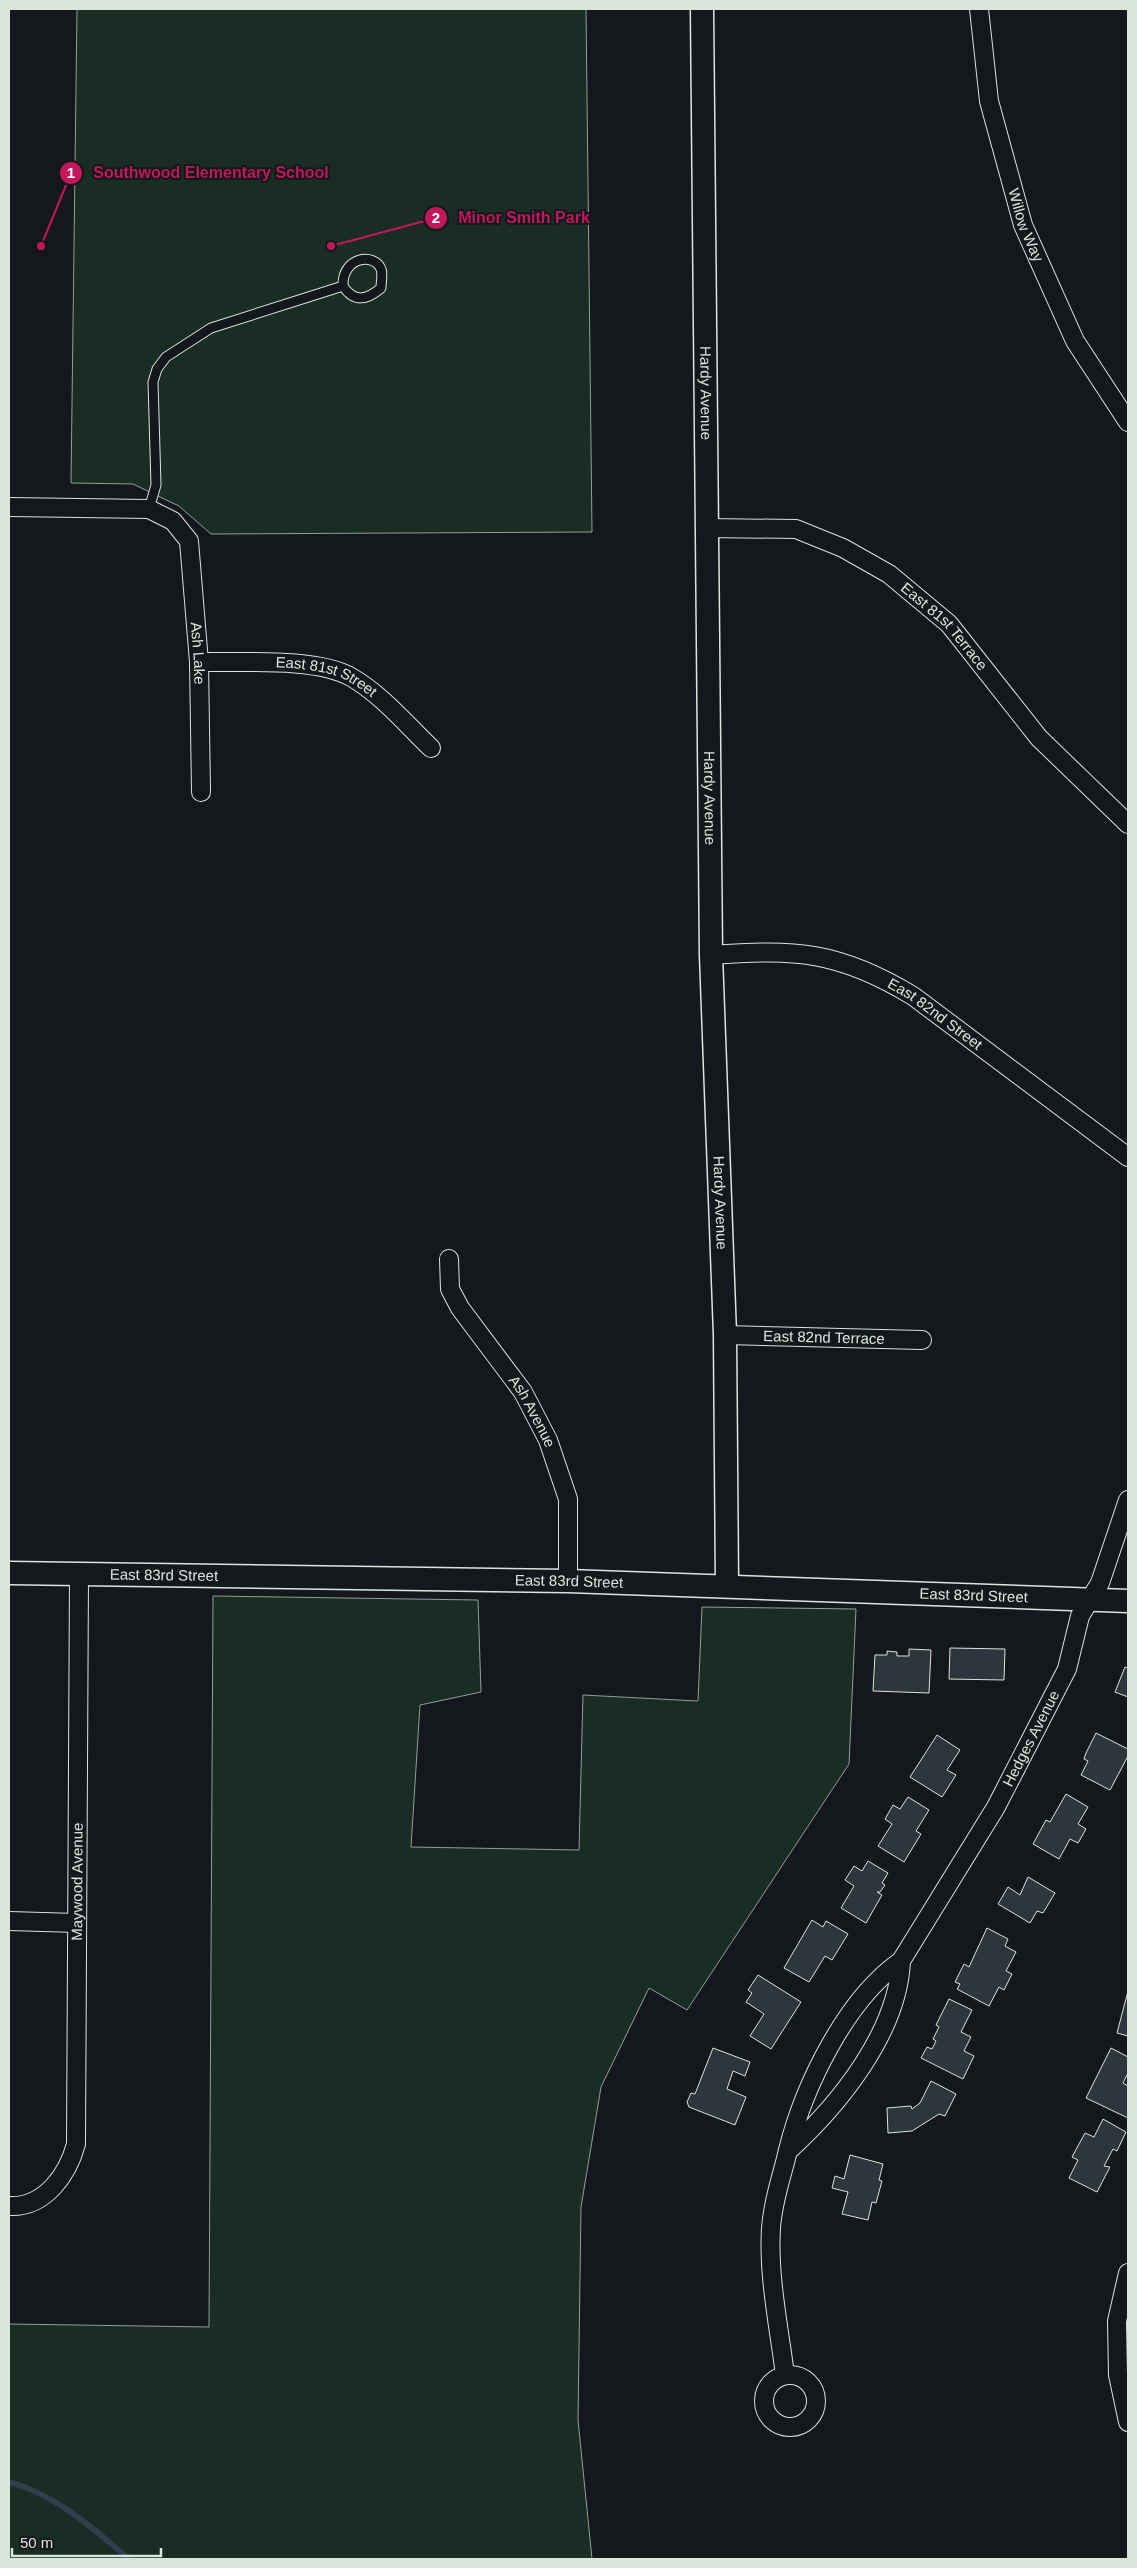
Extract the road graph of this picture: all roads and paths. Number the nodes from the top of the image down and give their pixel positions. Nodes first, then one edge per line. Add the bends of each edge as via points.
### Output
1 (702, 9) edge
2 (979, 9) edge
3 (343, 286) junction
4 (1128, 422) edge
5 (9, 507) edge
6 (149, 509) junction
7 (706, 528) junction
8 (199, 662) junction
9 (431, 748) dead end
10 (202, 792) dead end
11 (1128, 824) edge
12 (711, 955) junction
13 (1128, 1157) edge
14 (448, 1259) dead end
15 (725, 1334) junction
16 (922, 1340) dead end
17 (1128, 1500) edge
18 (9, 1573) edge
19 (79, 1575) junction
20 (568, 1581) junction
21 (727, 1586) junction
22 (1089, 1600) junction
23 (1128, 1602) edge
24 (9, 1920) edge
25 (77, 1923) junction
26 (901, 1961) junction
27 (788, 2151) junction
28 (9, 2206) edge
29 (1128, 2273) edge
30 (1123, 2321) edge
31 (785, 2375) dead end
32 (1128, 2422) edge

1 - 7 street, Hardy Avenue
2 - 4 street, Willow Way via 989,101 1022,225 1075,341
3 - 3 lane via 349,295 361,299 371,297 381,288 378,263 354,261 342,276
3 - 6 lane via 211,328 166,357 153,382 156,485
5 - 6 street
6 - 8 street, Ash Lake via 173,521 189,541
7 - 11 street, East 81st Terrace via 796,530 843,548 889,574 949,624 1039,738
7 - 12 street, Hardy Avenue
8 - 9 street, East 81st Street via 319,667 350,676 394,711
8 - 10 street, Ash Lake
12 - 13 street, East 82nd Street via 769,951 803,953 845,962 884,978 913,996
12 - 15 street, Hardy Avenue
14 - 20 street, Ash Avenue via 450,1288 460,1308 523,1392 548,1440 568,1499
15 - 16 street, East 82nd Terrace
15 - 21 street, Hardy Avenue
17 - 22 street, Hedges Avenue via 1100,1583
18 - 19 street, East 83rd Street
19 - 20 street, East 83rd Street
19 - 25 street, Maywood Avenue
20 - 21 street, East 83rd Street
21 - 22 street, East 83rd Street
22 - 23 street, East 83rd Street
22 - 26 street, Hedges Avenue via 1080,1616 1066,1669 996,1807
24 - 25 street
25 - 28 street, Maywood Avenue via 76,2144 71,2163 58,2182 41,2197
26 - 27 street via 887,1970 865,1993 838,2035 800,2108
26 - 27 street via 900,1981 892,2008 872,2046 845,2090
27 - 31 street via 775,2191 771,2229 772,2279
29 - 30 street
30 - 32 street via 1118,2375

